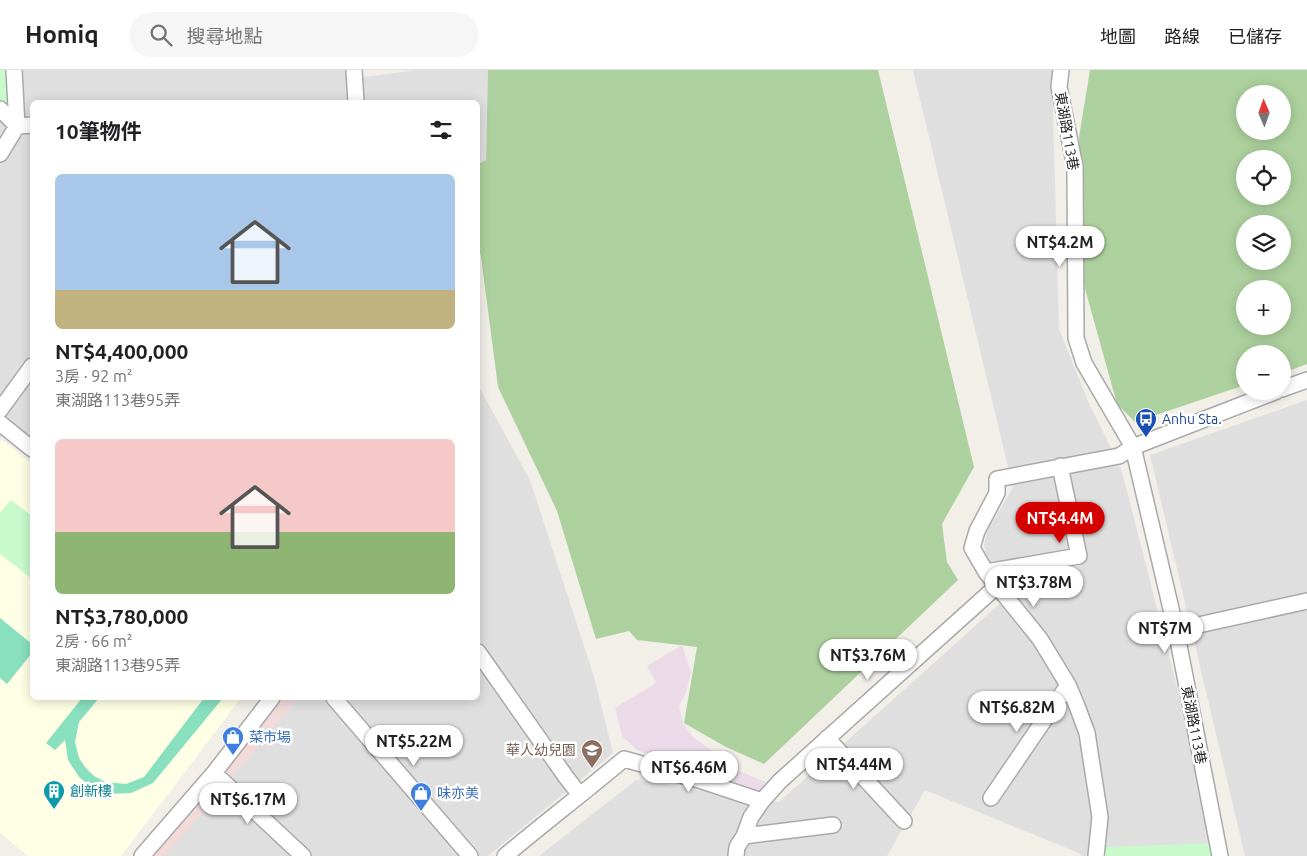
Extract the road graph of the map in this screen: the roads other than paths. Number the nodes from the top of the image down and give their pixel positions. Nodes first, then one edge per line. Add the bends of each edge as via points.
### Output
1 (14, 70) edge
2 (354, 70) edge
3 (1061, 70) edge
4 (356, 100) edge
5 (0, 109) edge
6 (30, 125) edge
7 (17, 126) junction
8 (0, 154) edge
9 (30, 369) edge
10 (1307, 380) edge
11 (1291, 386) edge
12 (1254, 400) edge
13 (0, 410) edge
14 (0, 423) edge
15 (30, 447) edge
16 (1133, 447) junction
17 (1060, 466) junction
18 (986, 572) junction
19 (997, 586) junction
20 (1307, 601) edge
21 (1176, 630) junction
22 (480, 655) edge
23 (1068, 685) junction
24 (270, 700) edge
25 (336, 700) edge
26 (827, 738) junction
27 (214, 773) junction
28 (580, 795) junction
29 (991, 798) dead end
30 (762, 801) junction
31 (904, 821) dead end
32 (833, 825) dead end
33 (744, 836) junction
34 (142, 856) edge
35 (303, 856) edge
36 (470, 856) edge
37 (505, 856) edge
38 (736, 856) edge
39 (1096, 856) edge
40 (1220, 856) edge

1 - 7 street
2 - 4 street
3 - 16 street, 東湖路113巷 via 1058,86 1075,167 1076,338 1084,363
5 - 7 street
6 - 7 street
7 - 8 street
9 - 13 street
10 - 11 street
12 - 16 street
14 - 15 street
16 - 17 street via 1119,456
16 - 21 street, 東湖路113巷
17 - 18 street via 997,479 997,493 972,548
17 - 18 street via 1079,556
18 - 19 street
19 - 23 street via 1040,639
19 - 26 street
20 - 21 street
21 - 40 street, 東湖路113巷
22 - 28 street
23 - 29 street
23 - 39 street via 1087,733 1100,817
24 - 27 street
25 - 36 street
26 - 30 street
26 - 31 street
27 - 34 street
27 - 35 street
28 - 30 street via 624,759
28 - 37 street
30 - 33 street
32 - 33 street
33 - 38 street

